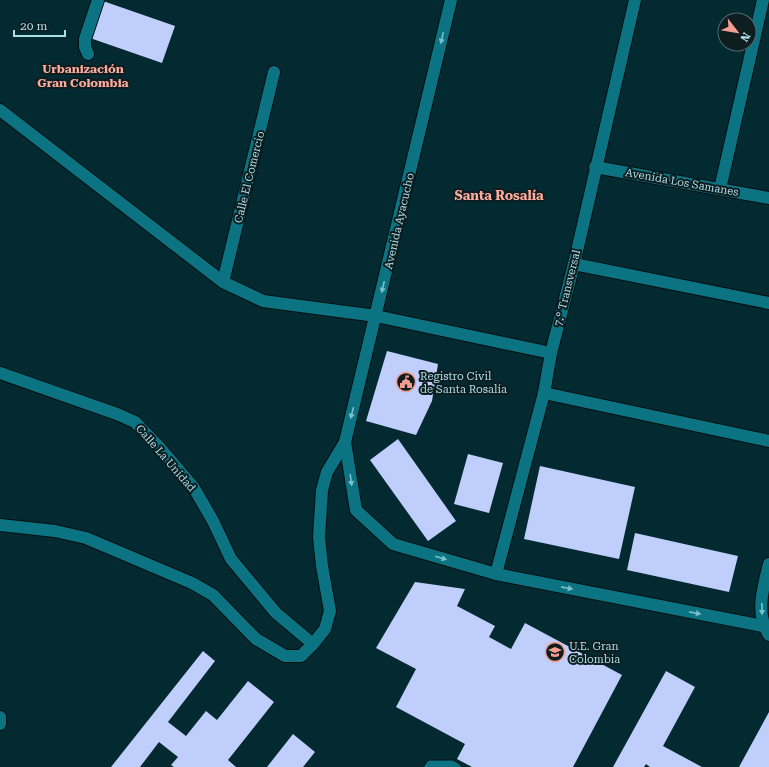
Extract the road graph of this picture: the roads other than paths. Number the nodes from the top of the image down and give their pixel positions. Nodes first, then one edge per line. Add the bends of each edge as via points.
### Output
1 (98, 0) edge
2 (451, 0) edge
3 (635, 0) edge
4 (763, 0) edge
5 (88, 54) dead end
6 (274, 72) dead end
7 (0, 110) edge
8 (595, 166) junction
9 (720, 188) junction
10 (769, 198) edge
11 (574, 264) junction
12 (223, 282) junction
13 (769, 303) edge
14 (376, 316) junction
15 (551, 353) junction
16 (0, 373) edge
17 (544, 393) junction
18 (345, 442) junction
19 (769, 442) edge
20 (0, 525) edge
21 (769, 564) edge
22 (496, 574) junction
23 (766, 630) edge
24 (313, 644) junction
25 (0, 717) edge
26 (0, 724) edge
27 (428, 767) edge
28 (457, 767) edge

1 - 5 street via 86,39 85,47
2 -> 14 street, Avenida Ayacucho
3 - 8 street, 7.° Transversal
4 - 9 street
6 - 12 street, Calle El Comercio
7 - 12 street
8 - 9 street, Avenida Los Samanes
8 - 11 street, 7.° Transversal
9 - 10 street, Avenida Los Samanes
11 - 13 street
11 - 15 street, 7.° Transversal
12 - 14 street via 263,301
14 - 15 street
14 -> 18 street, Avenida Ayacucho
15 - 17 street, 7.° Transversal
16 - 24 street, Calle La Unidad via 135,422 194,488 231,559 276,613
17 - 19 street
17 - 22 street, 7.° Transversal
18 -> 22 street via 356,510 393,544
18 - 24 street via 327,472 322,490 319,537 330,611 325,629
20 - 24 street via 86,538 192,583 214,595 256,639 285,656 301,656
21 -> 23 street via 762,594
22 -> 23 street
25 - 26 street
27 - 28 lane via 430,764 452,764

